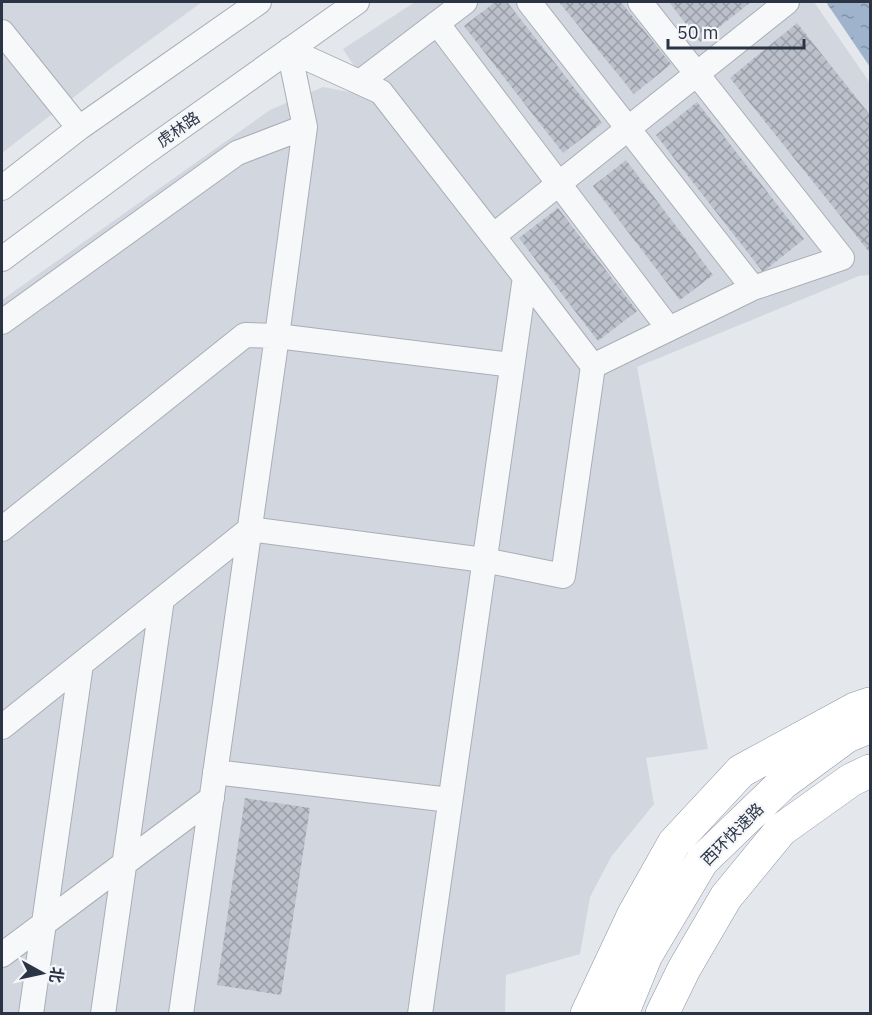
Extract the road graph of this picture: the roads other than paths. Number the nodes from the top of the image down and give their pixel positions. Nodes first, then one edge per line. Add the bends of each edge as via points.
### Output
1 (259, 2) edge
2 (357, 2) edge
3 (465, 2) edge
4 (530, 2) edge
5 (640, 2) edge
6 (787, 2) edge
7 (437, 23) junction
8 (2, 32) edge
9 (289, 50) junction
10 (697, 74) junction
11 (360, 82) junction
12 (305, 127) junction
13 (79, 128) junction
14 (628, 128) junction
15 (559, 183) junction
16 (2, 188) edge
17 (493, 236) junction
18 (2, 259) edge
19 (525, 277) junction
20 (753, 288) junction
21 (2, 322) edge
22 (669, 329) junction
23 (277, 336) junction
24 (512, 365) junction
25 (593, 366) junction
26 (2, 529) edge
27 (250, 529) junction
28 (484, 560) junction
29 (162, 599) junction
30 (81, 664) junction
31 (870, 704) edge
32 (870, 726) edge
33 (2, 731) edge
34 (870, 771) edge
35 (215, 772) junction
36 (212, 798) junction
37 (450, 800) junction
38 (124, 863) junction
39 (44, 923) junction
40 (2, 955) edge
41 (31, 1014) edge
42 (103, 1014) edge
43 (181, 1014) edge
44 (420, 1014) edge
45 (587, 1014) edge
46 (622, 1014) edge
47 (662, 1014) edge

1 - 13 street
2 - 9 street, 虎林路
3 - 7 street
4 - 14 street
5 - 10 street
6 - 10 street
7 - 11 street
7 - 15 street
8 - 13 street
9 - 11 street
9 - 12 street
9 - 18 street, 虎林路
10 - 14 street
10 - 20 street via 842,258
11 - 17 street via 381,92
12 - 21 street via 237,153
12 - 23 street
13 - 16 street
14 - 15 street
14 - 20 street
15 - 17 street
15 - 22 street
17 - 19 street
19 - 24 street
19 - 25 street
20 - 22 street
22 - 25 street
23 - 24 street
23 - 26 street via 245,335
23 - 27 street
24 - 28 street
25 - 28 street via 563,576
27 - 28 street
27 - 29 street
27 - 35 street
28 - 37 street
29 - 30 street
29 - 38 street
30 - 33 street
30 - 39 street
31 - 45 highway via 741,771 674,843 634,914
32 - 46 highway, 西环快速路 via 847,736 783,783 702,861 646,955
34 - 47 highway, 西环快速路 via 781,830 726,897
35 - 36 street
35 - 37 street
36 - 38 street
36 - 43 street
37 - 44 street
38 - 39 street
38 - 42 street
39 - 40 street
39 - 41 street

